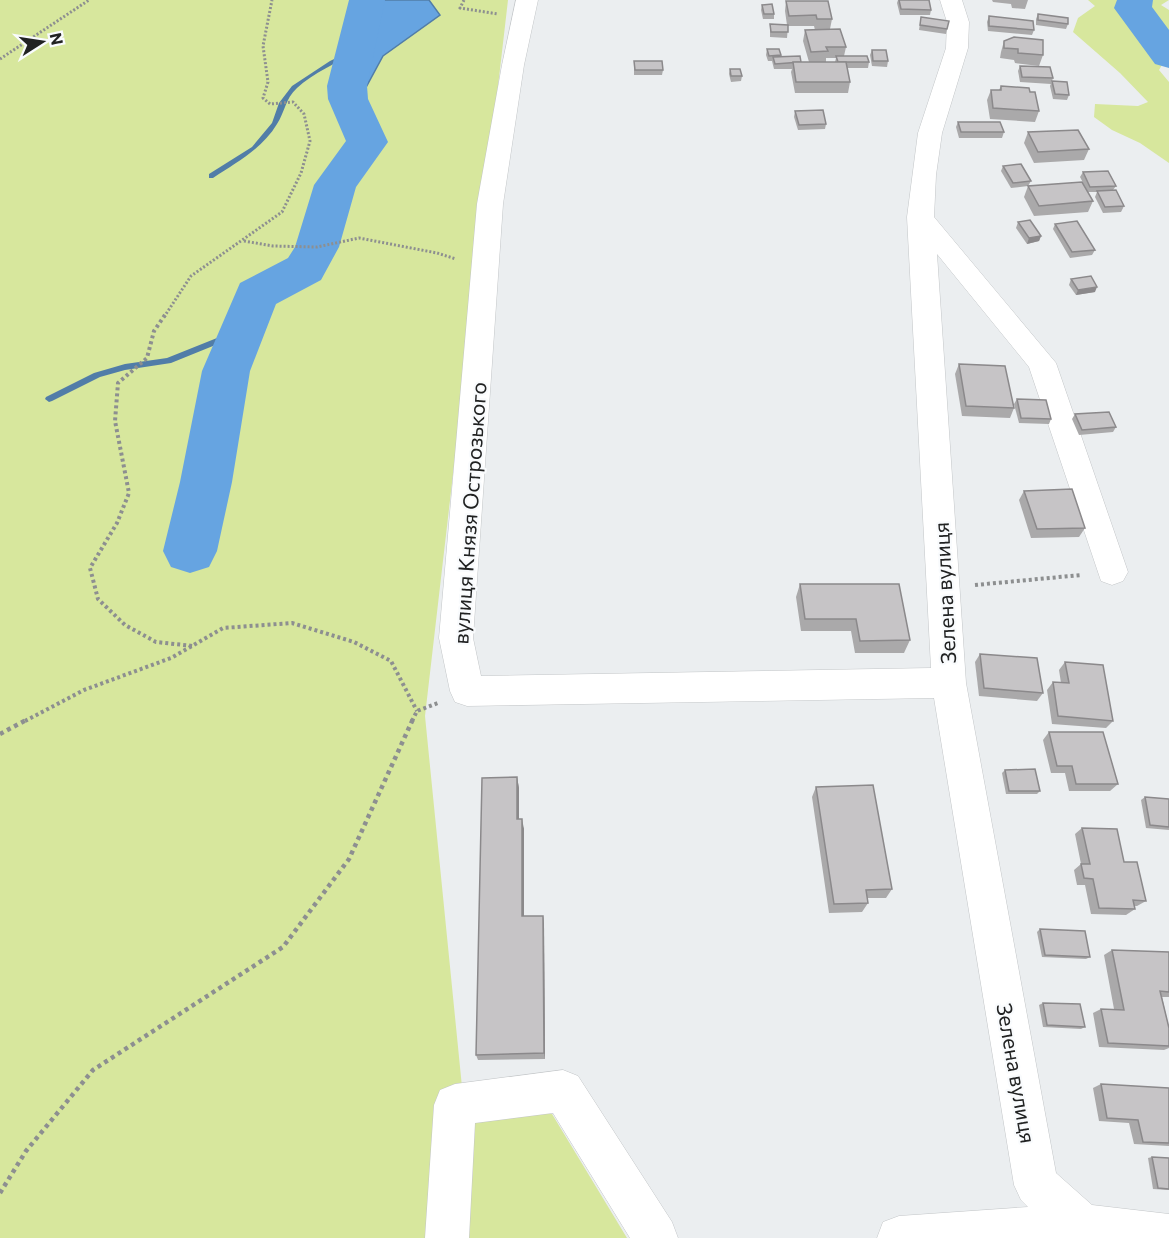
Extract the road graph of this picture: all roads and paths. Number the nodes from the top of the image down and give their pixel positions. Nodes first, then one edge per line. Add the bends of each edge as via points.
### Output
1 (89, 0) edge
2 (272, 0) edge
3 (464, 0) edge
4 (951, 0) edge
5 (525, 9) edge
6 (0, 58) edge
7 (920, 217) junction
8 (244, 241) junction
9 (485, 268) junction
10 (1112, 572) joint
11 (945, 588) junction
12 (193, 646) junction
13 (949, 683) junction
14 (467, 691) junction
15 (417, 711) junction
16 (0, 734) edge
17 (0, 1193) edge
18 (1082, 1226) junction
19 (1169, 1236) edge
20 (447, 1238) edge
21 (656, 1238) edge
22 (899, 1238) edge

1 - 6 path
2 - 8 path via 263,46 268,82 263,98 270,104 292,102 304,114 310,141 301,173 282,212
3 - 5 path via 460,8
4 - 7 street, Зелена вулиця via 958,24 954,60 930,134
5 - 9 street, вулиця Князя Острозького via 490,204
7 - 10 street via 1042,363
7 - 11 street, Зелена вулиця
8 - 9 path via 317,247 359,238 437,253
8 - 12 path via 190,276 154,331 147,358 118,383 115,421 129,493 117,523 90,568 98,599 125,625 156,642
9 - 14 street, вулиця Князя Острозького via 456,638
10 - 11 path
11 - 13 street, Зелена вулиця
12 - 15 path via 223,628 292,623 354,642 391,661
12 - 16 path via 84,690
13 - 14 street
13 - 18 street, Зелена вулиця via 1036,1185
14 - 15 path
15 - 17 path via 349,859 284,947 93,1070 26,1151
18 - 19 street
18 - 22 street
20 - 21 street via 455,1105 563,1091

